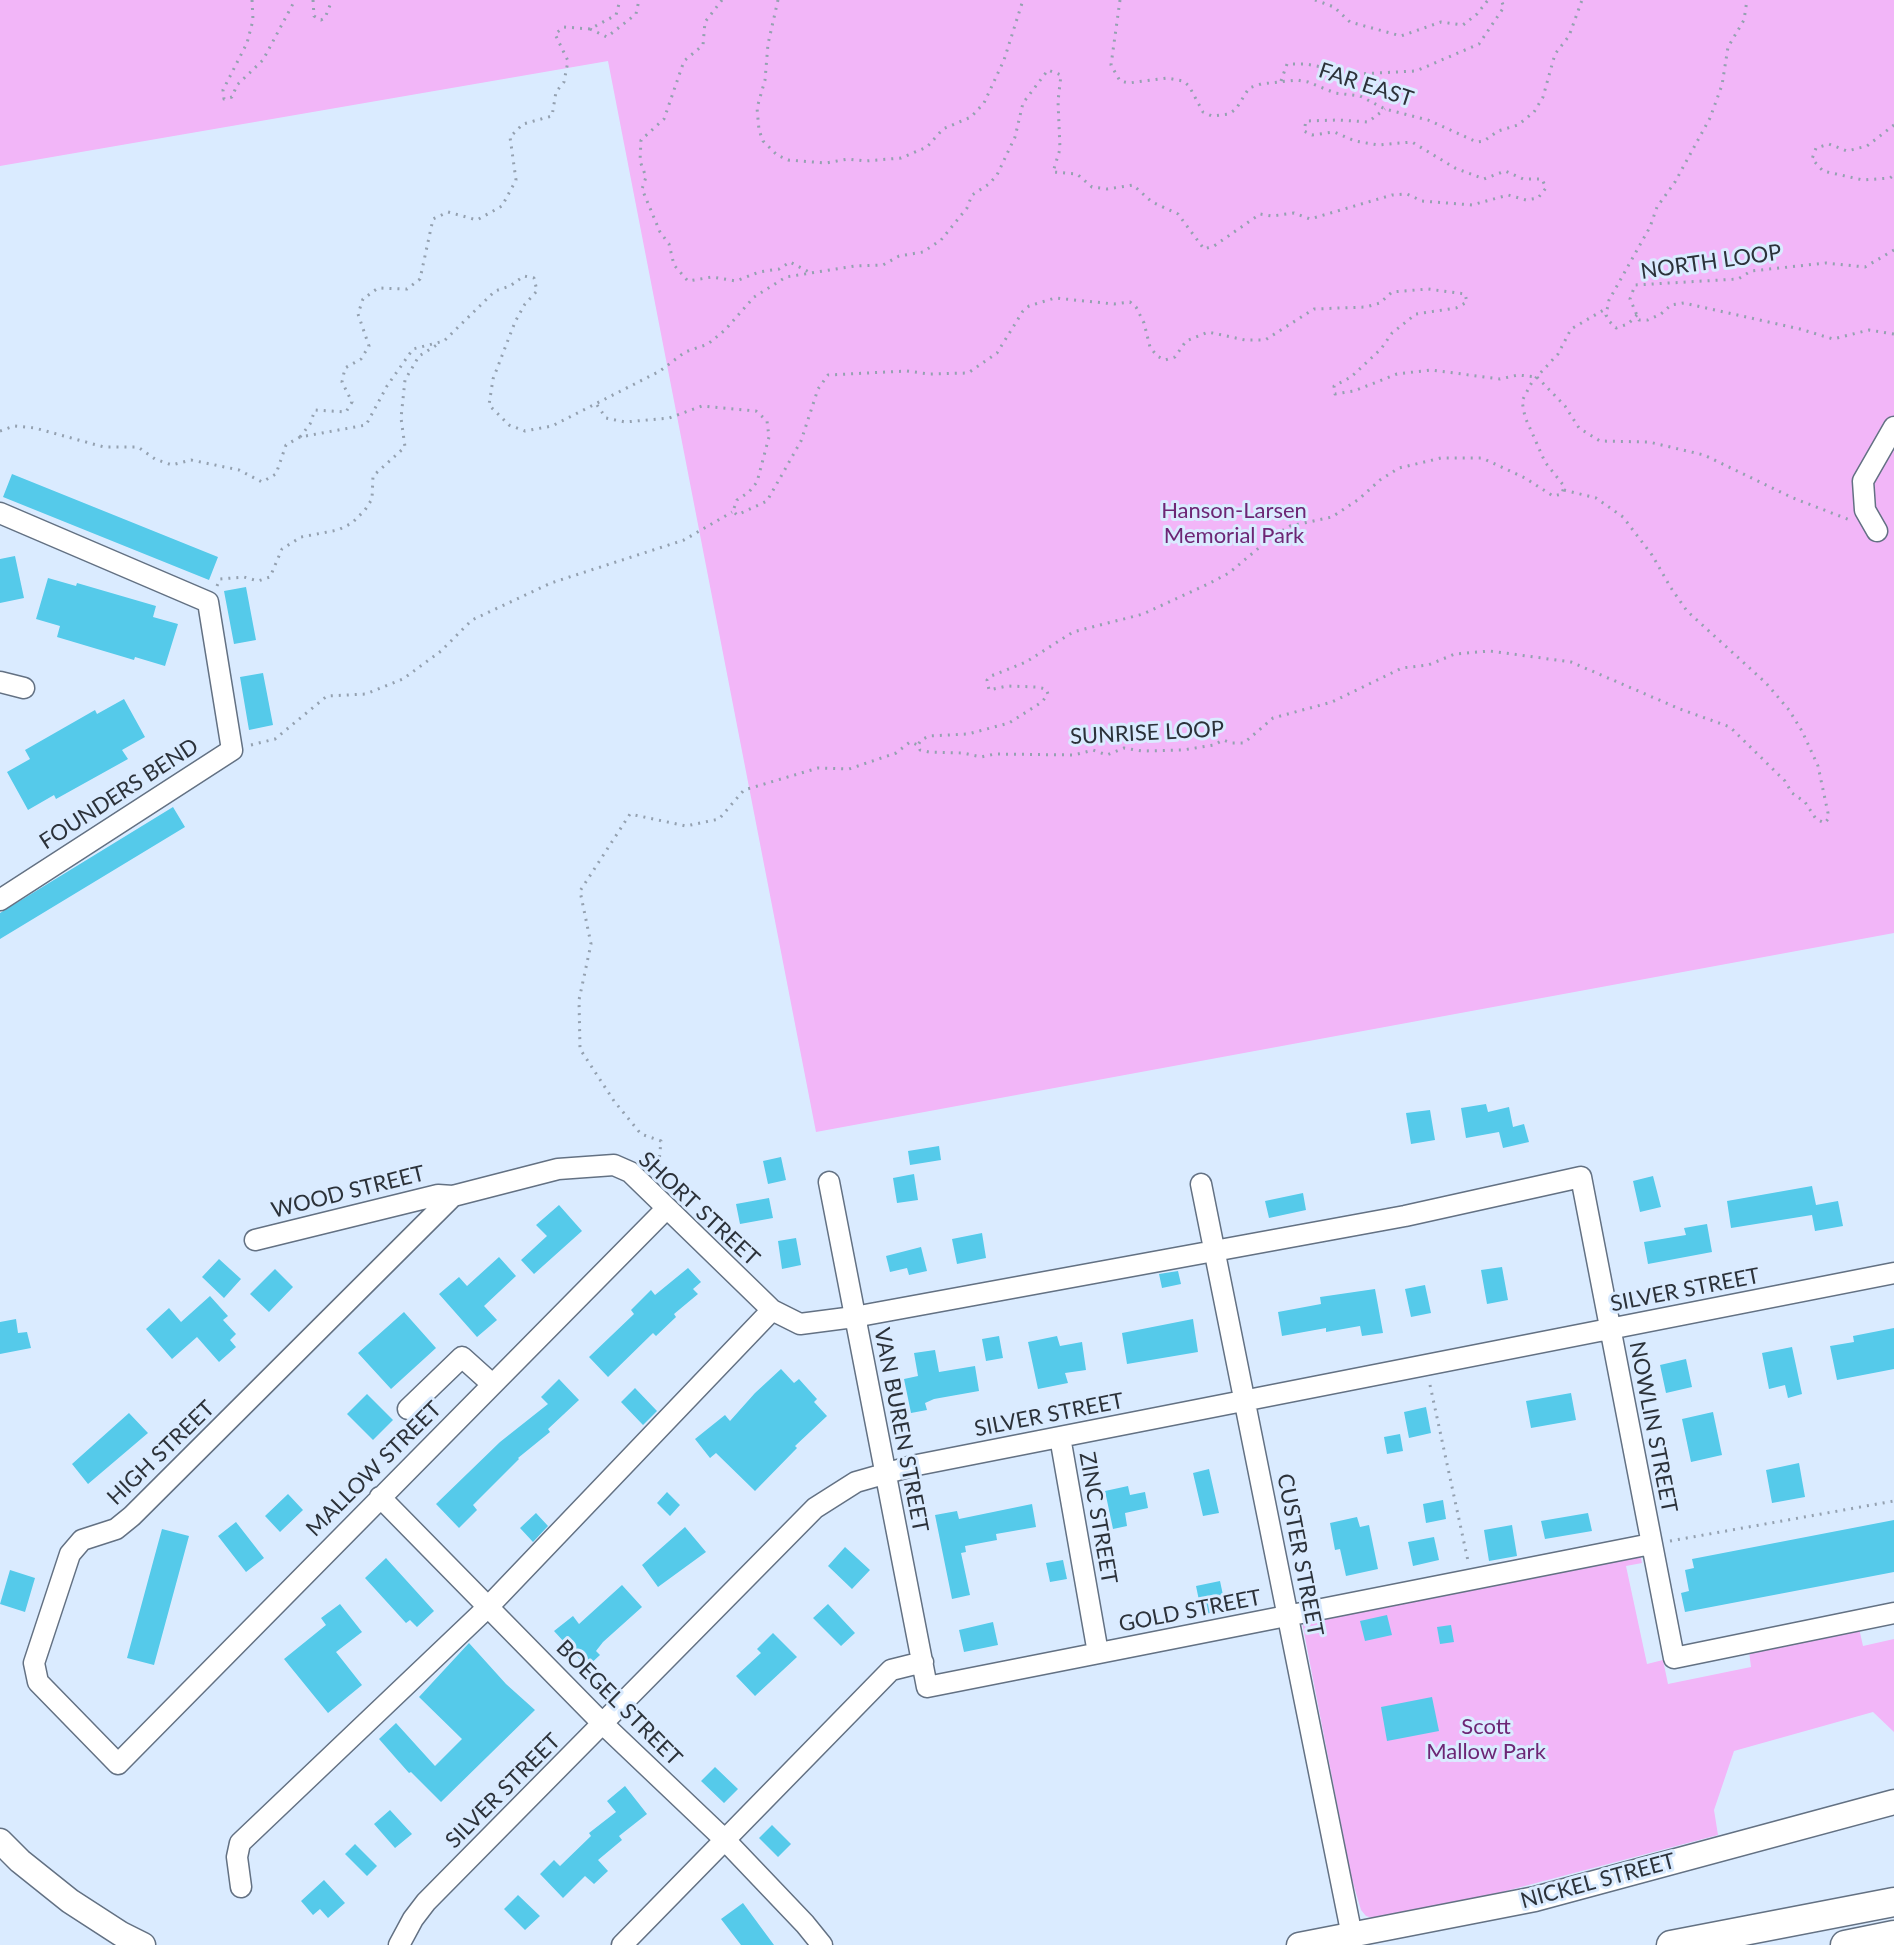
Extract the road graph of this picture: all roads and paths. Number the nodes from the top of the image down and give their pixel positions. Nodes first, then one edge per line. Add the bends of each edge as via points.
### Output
1 (252, 0) edge
2 (295, 0) edge
3 (313, 0) edge
4 (332, 0) edge
5 (620, 0) edge
6 (639, 0) edge
7 (722, 0) edge
8 (778, 0) edge
9 (1023, 0) edge
10 (1120, 0) edge
11 (1315, 0) edge
12 (1488, 0) edge
13 (1501, 0) edge
14 (1582, 0) edge
15 (1747, 0) edge
16 (590, 29) junction
17 (1281, 81) junction
18 (1385, 109) junction
19 (1894, 125) edge
20 (1894, 175) edge
21 (1894, 250) edge
22 (811, 273) junction
23 (1607, 308) junction
24 (1637, 315) junction
25 (1894, 334) edge
26 (444, 341) junction
27 (1537, 377) junction
28 (596, 403) junction
29 (1894, 427) edge
30 (0, 431) edge
31 (300, 437) junction
32 (1564, 490) junction
33 (733, 511) junction
34 (0, 513) edge
35 (1877, 531) joint
36 (208, 602) junction
37 (0, 682) edge
38 (24, 688) dead end
39 (918, 745) junction
40 (232, 750) junction
41 (0, 900) edge
42 (658, 1173) dead end
43 (1581, 1177) joint
44 (829, 1182) dead end
45 (1201, 1184) dead end
46 (453, 1196) junction
47 (666, 1209) junction
48 (255, 1240) dead end
49 (1214, 1252) junction
50 (1894, 1273) edge
51 (772, 1310) junction
52 (854, 1317) junction
53 (1610, 1329) junction
54 (1426, 1365) junction
55 (492, 1384) junction
56 (1245, 1400) junction
57 (408, 1409) dead end
58 (1060, 1437) junction
59 (886, 1474) junction
60 (380, 1497) junction
61 (1894, 1501) edge
62 (1651, 1544) junction
63 (1472, 1580) junction
64 (488, 1607) junction
65 (1894, 1613) edge
66 (1288, 1616) junction
67 (1098, 1653) junction
68 (923, 1662) junction
69 (927, 1687) joint
70 (603, 1724) junction
71 (118, 1764) joint
72 (1894, 1802) edge
73 (724, 1839) junction
74 (0, 1841) edge
75 (241, 1887) dead end
76 (1894, 1902) edge
77 (1894, 1935) edge
78 (1352, 1936) junction
79 (143, 1945) edge
80 (399, 1945) edge
81 (622, 1945) edge
82 (822, 1945) edge
83 (1299, 1945) edge
84 (1671, 1945) edge
85 (1845, 1945) edge

1 - 2 path via 247,43 223,90 224,99 232,97 263,60
3 - 4 path via 314,16 321,20
5 - 16 path via 616,15
6 - 16 path via 636,14 607,37
7 - 22 path via 705,22 703,45 684,61 664,119 641,140 646,177 642,189 674,265 688,281 736,281 790,262
8 - 9 path via 757,108 759,130 777,155 826,163 901,158 971,117 984,103 1004,60
10 - 17 path, FAR EAST via 1111,65 1120,81 1183,81 1203,112 1212,116 1236,109 1249,88
11 - 12 path via 1334,7 1350,22 1401,36 1441,22 1463,25
13 - 17 path via 1504,7 1479,44 1416,71 1358,74 1287,64
14 - 18 path, FAR EAST via 1569,36 1551,63 1543,97 1518,125 1477,142 1428,120
15 - 23 path via 1744,20 1728,47 1710,118 1657,207
16 - 31 path via 564,27 555,34 568,61 564,82 556,92 552,116 523,124 510,137 516,180 502,206 477,220 448,212 433,219 420,279 407,289 378,288 363,299 358,314 369,346 361,359 345,368 342,382 352,402 346,412 315,410
17 - 18 path, FAR EAST via 1308,82
18 - 22 path via 1368,122 1306,121 1304,131 1334,132 1378,145 1412,142 1484,179 1505,171 1523,179 1542,179 1546,188 1538,198 1508,195 1472,205 1422,201 1407,194 1310,219 1294,213 1260,214 1204,249 1178,214 1133,185 1092,187 1077,174 1053,172 1060,149 1061,75 1048,70 1023,103 1015,137 997,175 972,195 941,240 883,265
19 - 20 path via 1867,146 1847,151 1829,144 1816,148 1812,159 1823,171 1863,180
21 - 24 path, NORTH LOOP via 1865,267 1826,263 1751,271 1738,279 1635,285 1630,299
22 - 28 path via 786,277 754,297 708,344
23 - 24 path via 1616,328
23 - 27 path via 1571,329
24 - 25 path, NORTH LOOP via 1648,320 1684,303 1833,339 1869,330
26 - 28 path via 495,291 524,276 534,278 537,291 515,322 489,405 509,425 525,431 552,426
26 - 31 path via 413,349 366,425
26 - 36 path via 419,356 405,380 405,447 373,476 372,499 365,510 338,530 301,537 282,549 270,577 220,579
27 - 32 path via 1525,391 1523,409 1545,462
27 - 33 path via 1500,379 1431,370 1397,374 1335,394 1334,386 1351,377 1416,314 1456,308 1467,302 1465,294 1392,292 1366,307 1314,309 1265,340 1208,332 1186,341 1175,357 1165,360 1150,347 1144,323 1130,302 1055,298 1023,311 997,353 968,373 828,375 801,441 767,501 737,515
27 - 35 path via 1579,428 1600,441 1649,442 1704,455
28 - 33 path via 606,418 625,422 669,418 702,406 756,411 767,421 769,437 757,482
29 - 35 street via 1863,481 1865,510
30 - 31 path via 35,428 104,447 138,447 172,465 191,460 239,470 262,482 276,474 286,445
32 - 39 path, SUNRISE LOOP via 1553,496 1493,462 1472,457 1399,468 1332,517 1290,526 1273,536 1208,584 1143,614 1073,632 1026,662 991,676 989,690 1037,687 1048,694 1009,723 968,734 929,736
32 - 39 path, SUNRISE LOOP via 1596,498 1623,517 1687,611 1789,710 1818,766 1828,813 1825,823 1730,727 1571,662 1490,651 1402,668 1332,702 1273,718 1244,743 1223,740 1183,750 1124,748 1107,755 1093,750 981,757 929,752
33 - 40 path via 684,540 551,583 472,620 403,679 366,694 327,696 275,739
34 - 36 street
36 - 40 street, FOUNDERS BEND
37 - 38 street
39 - 42 path via 910,742 896,753 849,769 818,768 744,790 719,819 686,826 630,814 580,891 591,944 579,1000 580,1049 641,1134 661,1141
40 - 41 street, FOUNDERS BEND
43 - 49 street, SHORT STREET
43 - 53 street, NOWLIN STREET
44 - 52 street, VAN BUREN STREET
45 - 49 street, CUSTER STREET
46 - 47 street, SHORT STREET via 558,1169 614,1165 630,1172
46 - 48 street, WOOD STREET via 438,1195
46 - 71 street, HIGH STREET via 132,1516 116,1529 82,1540 70,1554 34,1663 38,1682
47 - 51 street, SHORT STREET
47 - 55 street, MALLOW STREET
49 - 52 street, SHORT STREET
49 - 56 street, CUSTER STREET
50 - 53 street, SILVER STREET
51 - 52 street, SHORT STREET via 800,1324
51 - 64 street
52 - 59 street, VAN BUREN STREET
53 - 54 street, SILVER STREET
53 - 62 street, NOWLIN STREET
54 - 56 street, SILVER STREET
54 - 63 path
55 - 57 street via 462,1357
55 - 60 street, MALLOW STREET
56 - 58 street, SILVER STREET
56 - 66 street, CUSTER STREET
58 - 59 street, SILVER STREET
58 - 67 street, ZINC STREET
59 - 68 street, VAN BUREN STREET
59 - 70 street, SILVER STREET via 856,1482 815,1508
60 - 64 street, BOEGEL STREET
60 - 71 street, MALLOW STREET
61 - 62 path
62 - 63 street, GOLD STREET
62 - 65 street, NOWLIN STREET via 1674,1658
63 - 66 street, GOLD STREET
64 - 70 street, BOEGEL STREET
64 - 75 street via 240,1843
66 - 67 street, GOLD STREET
66 - 78 street, CUSTER STREET
67 - 69 street, GOLD STREET
68 - 69 street, VAN BUREN STREET
68 - 73 street via 891,1670
70 - 73 street, BOEGEL STREET
70 - 80 street, SILVER STREET via 426,1902
72 - 78 main road, NICKEL STREET via 1535,1899
73 - 81 street
73 - 82 street, BOEGEL STREET
74 - 79 main road via 70,1901
76 - 84 highway
77 - 85 highway
78 - 83 main road, NICKEL STREET

